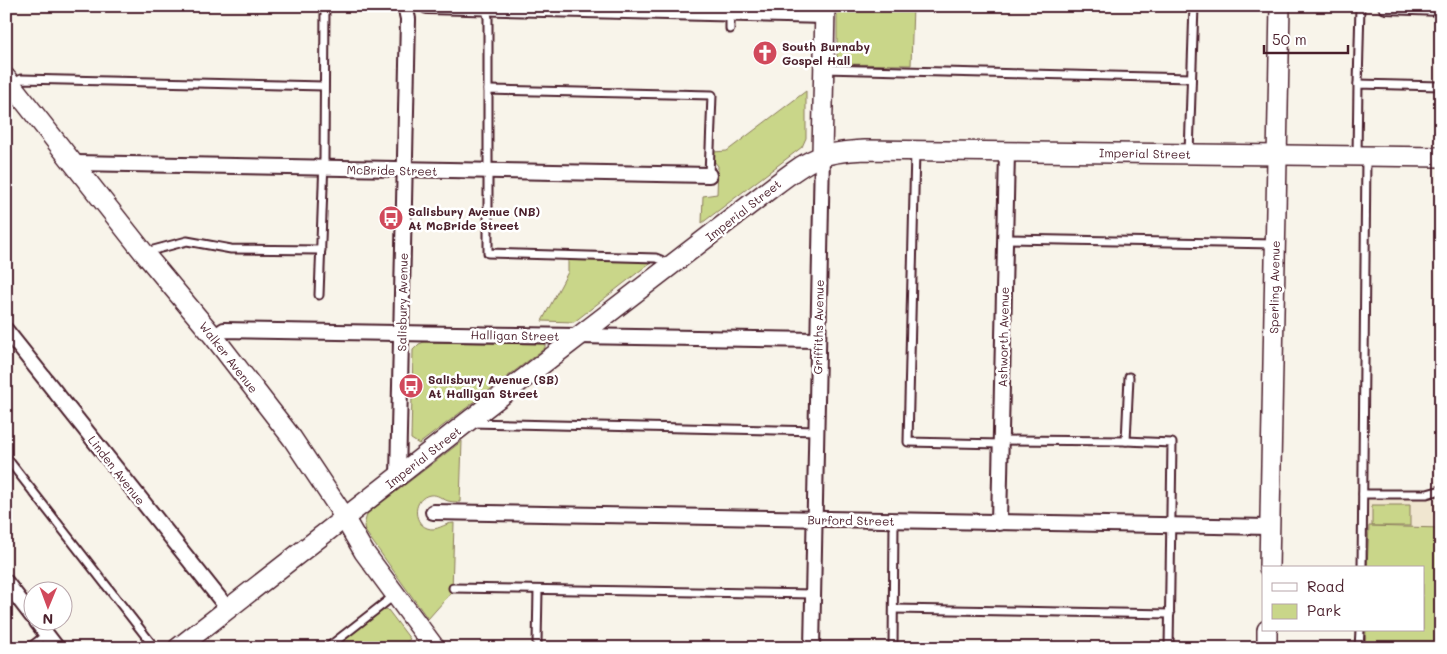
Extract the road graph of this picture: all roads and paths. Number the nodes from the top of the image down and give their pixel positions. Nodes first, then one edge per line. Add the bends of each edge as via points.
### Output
1 (325, 6) edge
2 (405, 6) edge
3 (427, 6) edge
4 (1194, 6) edge
5 (1280, 6) edge
6 (1360, 6) edge
7 (1386, 6) edge
8 (485, 7) edge
9 (1441, 8) edge
10 (825, 11) edge
11 (730, 13) junction
12 (730, 29) dead end
13 (824, 69) junction
14 (1191, 78) junction
15 (9, 81) edge
16 (1358, 84) junction
17 (324, 86) junction
18 (1441, 86) edge
19 (488, 90) junction
20 (915, 150) junction
21 (1007, 152) junction
22 (1189, 154) junction
23 (822, 155) junction
24 (1277, 155) junction
25 (1362, 156) junction
26 (1441, 157) edge
27 (75, 163) junction
28 (323, 168) junction
29 (405, 170) junction
30 (488, 172) junction
31 (708, 175) joint
32 (1004, 239) junction
33 (1275, 244) junction
34 (321, 250) junction
35 (144, 253) junction
36 (668, 268) junction
37 (320, 295) dead end
38 (6, 330) edge
39 (402, 333) junction
40 (580, 336) junction
41 (214, 338) junction
42 (818, 340) junction
43 (1129, 377) dead end
44 (466, 423) junction
45 (817, 431) junction
46 (1126, 441) junction
47 (1001, 442) junction
48 (6, 457) edge
49 (398, 477) junction
50 (1441, 490) edge
51 (1363, 494) junction
52 (433, 512) dead end
53 (344, 518) junction
54 (815, 519) junction
55 (894, 521) junction
56 (999, 522) junction
57 (1171, 526) junction
58 (1269, 528) junction
59 (1269, 566) edge
60 (1362, 566) edge
61 (6, 582) edge
62 (453, 588) dead end
63 (538, 590) junction
64 (813, 594) junction
65 (395, 595) junction
66 (22, 603) edge
67 (228, 609) junction
68 (894, 609) junction
69 (1170, 614) junction
70 (1268, 632) edge
71 (1360, 632) edge
72 (47, 634) joint
73 (185, 646) edge
74 (29, 648) edge
75 (57, 648) edge
76 (155, 648) edge
77 (326, 648) edge
78 (435, 648) edge
79 (539, 648) edge
80 (812, 648) edge
81 (893, 648) edge
82 (1169, 648) edge
83 (1267, 648) edge
84 (1359, 648) edge

1 - 17 lane
2 - 29 street, Salisbury Avenue via 408,19
3 - 8 street
4 - 14 lane
5 - 24 street, Sperling Avenue
6 - 16 lane
7 - 9 street
8 - 11 street
8 - 19 lane via 488,18
10 - 11 street
10 - 13 street, Griffiths Avenue
11 - 12 lane
13 - 14 lane
13 - 23 street, Griffiths Avenue
14 - 22 lane
15 - 17 lane
15 - 27 street, Walker Avenue
16 - 18 lane
16 - 25 lane
17 - 28 lane
19 - 30 lane
19 - 31 lane via 712,95
20 - 21 street, Imperial Street
20 - 23 street, Imperial Street via 865,150
20 - 47 lane via 908,442
21 - 22 street, Imperial Street
21 - 32 street, Ashworth Avenue
22 - 24 street, Imperial Street
23 - 36 street, Imperial Street via 790,174
23 - 42 street, Griffiths Avenue
24 - 25 street, Imperial Street
24 - 33 street, Sperling Avenue
25 - 26 street, Imperial Street
25 - 51 lane
27 - 28 street, McBride Street
27 - 35 street, Walker Avenue
28 - 29 street, McBride Street
28 - 34 lane
29 - 30 street, McBride Street
29 - 39 street, Salisbury Avenue
30 - 31 street, McBride Street
30 - 36 lane via 488,253 656,258
32 - 33 lane
32 - 47 street, Ashworth Avenue
33 - 58 street, Sperling Avenue
34 - 35 lane via 231,249 187,241
34 - 37 lane
35 - 41 street, Walker Avenue
36 - 40 street, Imperial Street
38 - 67 street, Linden Avenue
39 - 40 street, Halligan Street
39 - 41 street, Halligan Street via 224,330
39 - 49 street, Salisbury Avenue
40 - 42 street, Halligan Street
40 - 44 street, Imperial Street
41 - 53 street, Walker Avenue via 292,438
42 - 45 street, Griffiths Avenue
43 - 46 lane
44 - 45 lane
44 - 49 street, Imperial Street
45 - 54 street, Griffiths Avenue
46 - 47 lane
46 - 57 lane via 1172,443
47 - 56 street, Ashworth Avenue
48 - 76 lane
49 - 53 street, Imperial Street
50 - 51 lane via 1427,494
51 - 60 lane
52 - 54 street, Burford Street
53 - 65 street, Walker Avenue
53 - 67 street, Imperial Street
54 - 55 street, Burford Street
54 - 64 street, Griffiths Avenue
55 - 56 street, Burford Street
55 - 68 lane
56 - 57 street, Burford Street
57 - 58 street, Burford Street
57 - 69 lane
58 - 59 street, Sperling Avenue
61 - 66 street
62 - 63 lane
63 - 64 lane
63 - 79 lane
64 - 80 street, Griffiths Avenue
65 - 77 lane
65 - 78 street, Walker Avenue
67 - 73 street, Imperial Street
68 - 69 lane
68 - 81 lane
69 - 82 lane
70 - 83 street
71 - 84 lane
72 - 74 lane
72 - 75 street

